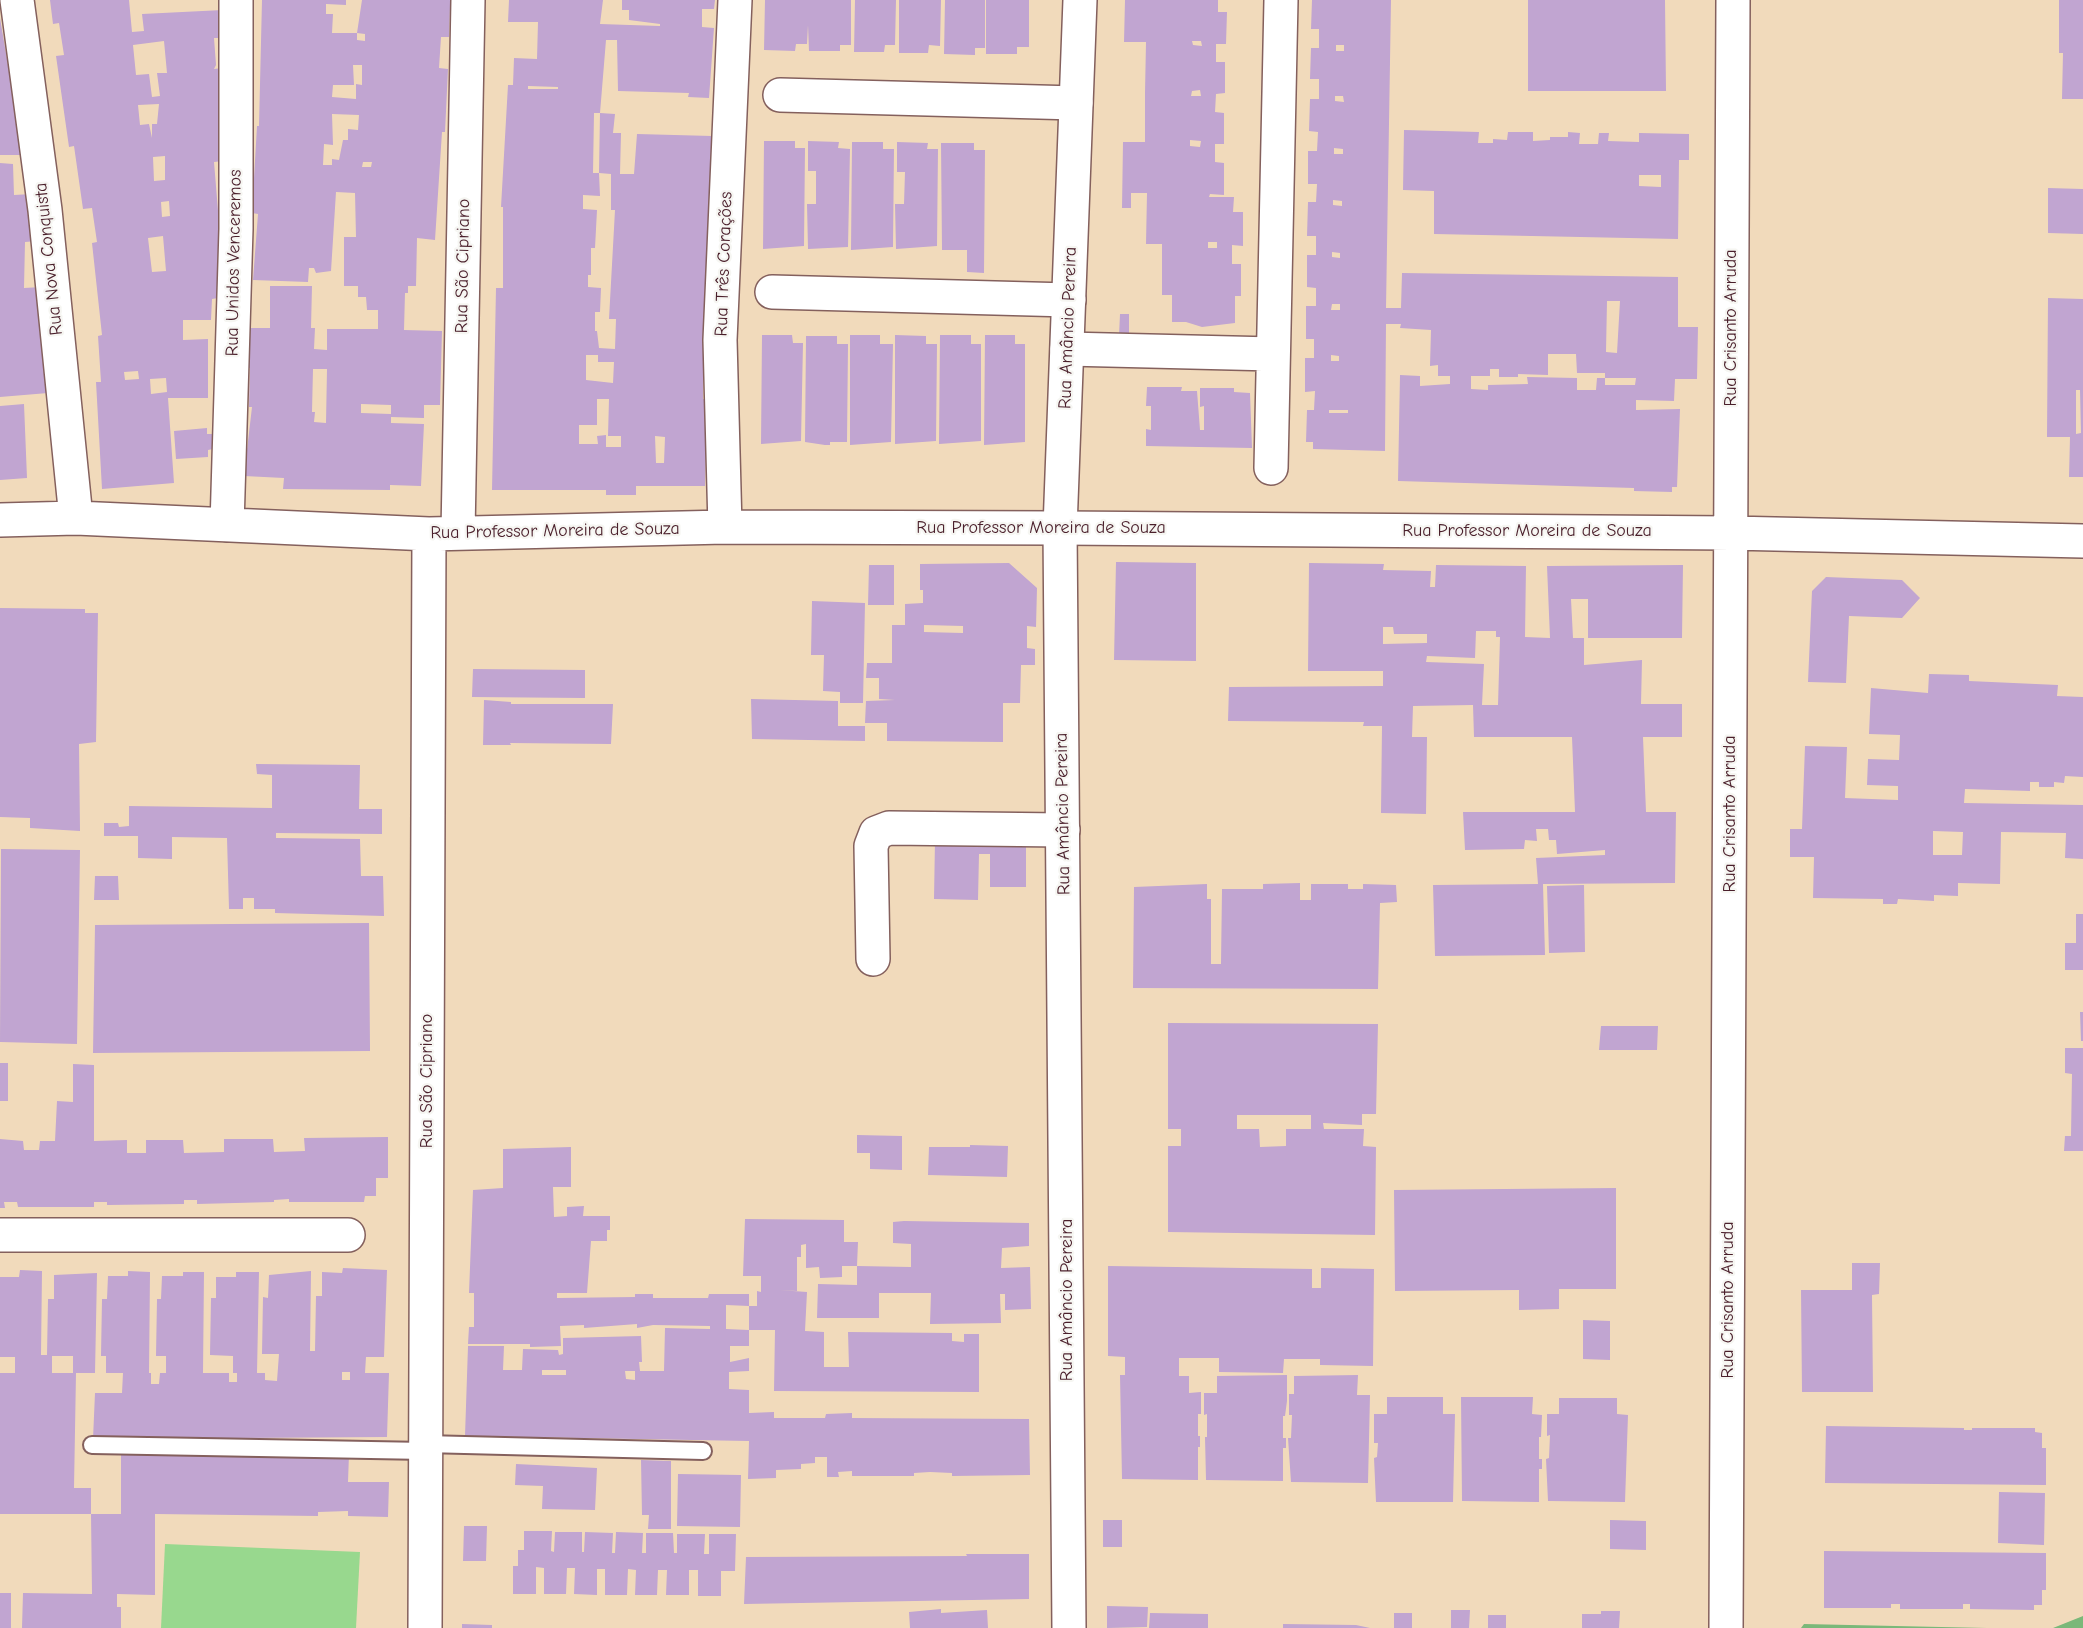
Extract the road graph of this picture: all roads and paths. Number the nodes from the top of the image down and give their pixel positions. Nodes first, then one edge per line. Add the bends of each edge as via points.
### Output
1 (17, 0) edge
2 (236, 0) edge
3 (468, 0) edge
4 (735, 0) edge
5 (1080, 0) edge
6 (1281, 0) edge
7 (1733, 0) edge
8 (780, 95) dead end
9 (1076, 103) junction
10 (772, 292) dead end
11 (1069, 300) junction
12 (1067, 350) junction
13 (1273, 354) junction
14 (1270, 468) dead end
15 (76, 518) junction
16 (0, 520) edge
17 (227, 525) junction
18 (724, 528) junction
19 (1060, 528) junction
20 (444, 533) junction
21 (1731, 533) junction
22 (2083, 542) edge
23 (1063, 830) junction
24 (873, 959) dead end
25 (0, 1235) edge
26 (348, 1235) dead end
27 (92, 1445) dead end
28 (425, 1447) junction
29 (703, 1451) dead end
30 (425, 1628) edge
31 (1069, 1628) edge
32 (1726, 1628) edge

1 - 15 street, Rua Nova Conquista via 45,210
2 - 17 street, Rua Unidos Venceremos via 236,230
3 - 20 street, Rua São Cipriano
4 - 18 street, Rua Três Corações via 720,340
5 - 9 street, Rua Amâncio Pereira
6 - 13 street
7 - 21 street, Rua Crisanto Arruda
8 - 9 street
9 - 11 street, Rua Amâncio Pereira
10 - 11 street
11 - 12 street, Rua Amâncio Pereira
12 - 13 street
12 - 19 street, Rua Amâncio Pereira
13 - 14 street
15 - 16 street, Rua Professor Moreira de Souza
15 - 17 street, Rua Professor Moreira de Souza
17 - 20 street, Rua Professor Moreira de Souza
18 - 19 street, Rua Professor Moreira de Souza
18 - 20 street, Rua Professor Moreira de Souza
19 - 21 street, Rua Professor Moreira de Souza
19 - 23 street, Rua Amâncio Pereira
20 - 28 street, Rua São Cipriano
21 - 22 street, Rua Professor Moreira de Souza
21 - 32 street, Rua Crisanto Arruda
23 - 24 street via 889,828 876,833 871,846
23 - 31 street, Rua Amâncio Pereira
25 - 26 street
27 - 28 lane
28 - 29 lane
28 - 30 street, Rua São Cipriano

